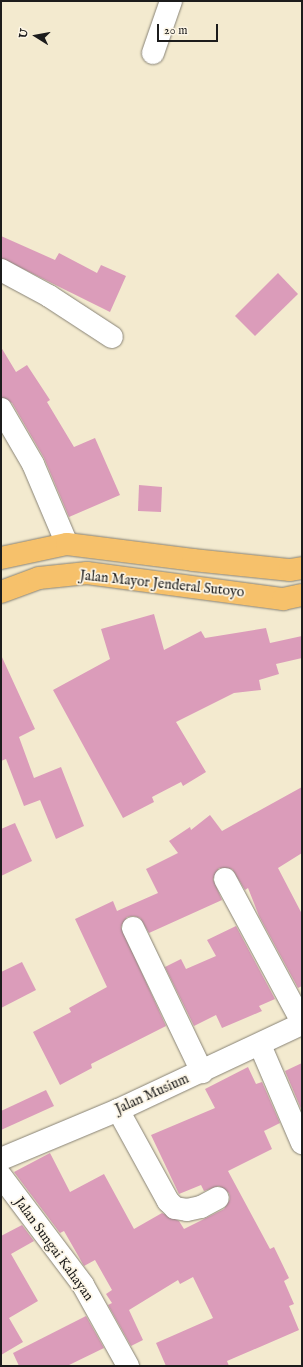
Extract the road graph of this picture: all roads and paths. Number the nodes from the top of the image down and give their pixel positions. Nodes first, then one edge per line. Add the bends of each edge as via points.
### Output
1 (171, 1) edge
2 (153, 54) dead end
3 (1, 270) edge
4 (112, 337) dead end
5 (1, 409) edge
6 (67, 544) junction
7 (1, 558) edge
8 (302, 568) edge
9 (1, 592) edge
10 (302, 595) edge
11 (225, 879) dead end
12 (133, 928) dead end
13 (302, 1023) edge
14 (260, 1045) junction
15 (202, 1072) junction
16 (118, 1110) junction
17 (302, 1143) edge
18 (1, 1159) edge
19 (1, 1176) edge
20 (218, 1198) dead end
21 (128, 1366) edge

1 - 2 street
3 - 4 street via 49,296
5 - 6 street via 33,464
6 - 7 main road, Jalan Mayor Jenderal Sutoyo
6 - 8 main road, Jalan Mayor Jenderal Sutoyo via 290,570
9 - 10 main road, Jalan Mayor Jenderal Sutoyo via 39,578 87,573 283,598
11 - 13 street
12 - 15 street
13 - 14 street, Jalan Musium
14 - 15 street, Jalan Musium
14 - 17 street
15 - 16 street, Jalan Musium
16 - 18 street, Jalan Musium
16 - 20 street via 168,1201 175,1208 187,1210 201,1207
19 - 21 street, Jalan Sungai Kahayan via 83,1285

